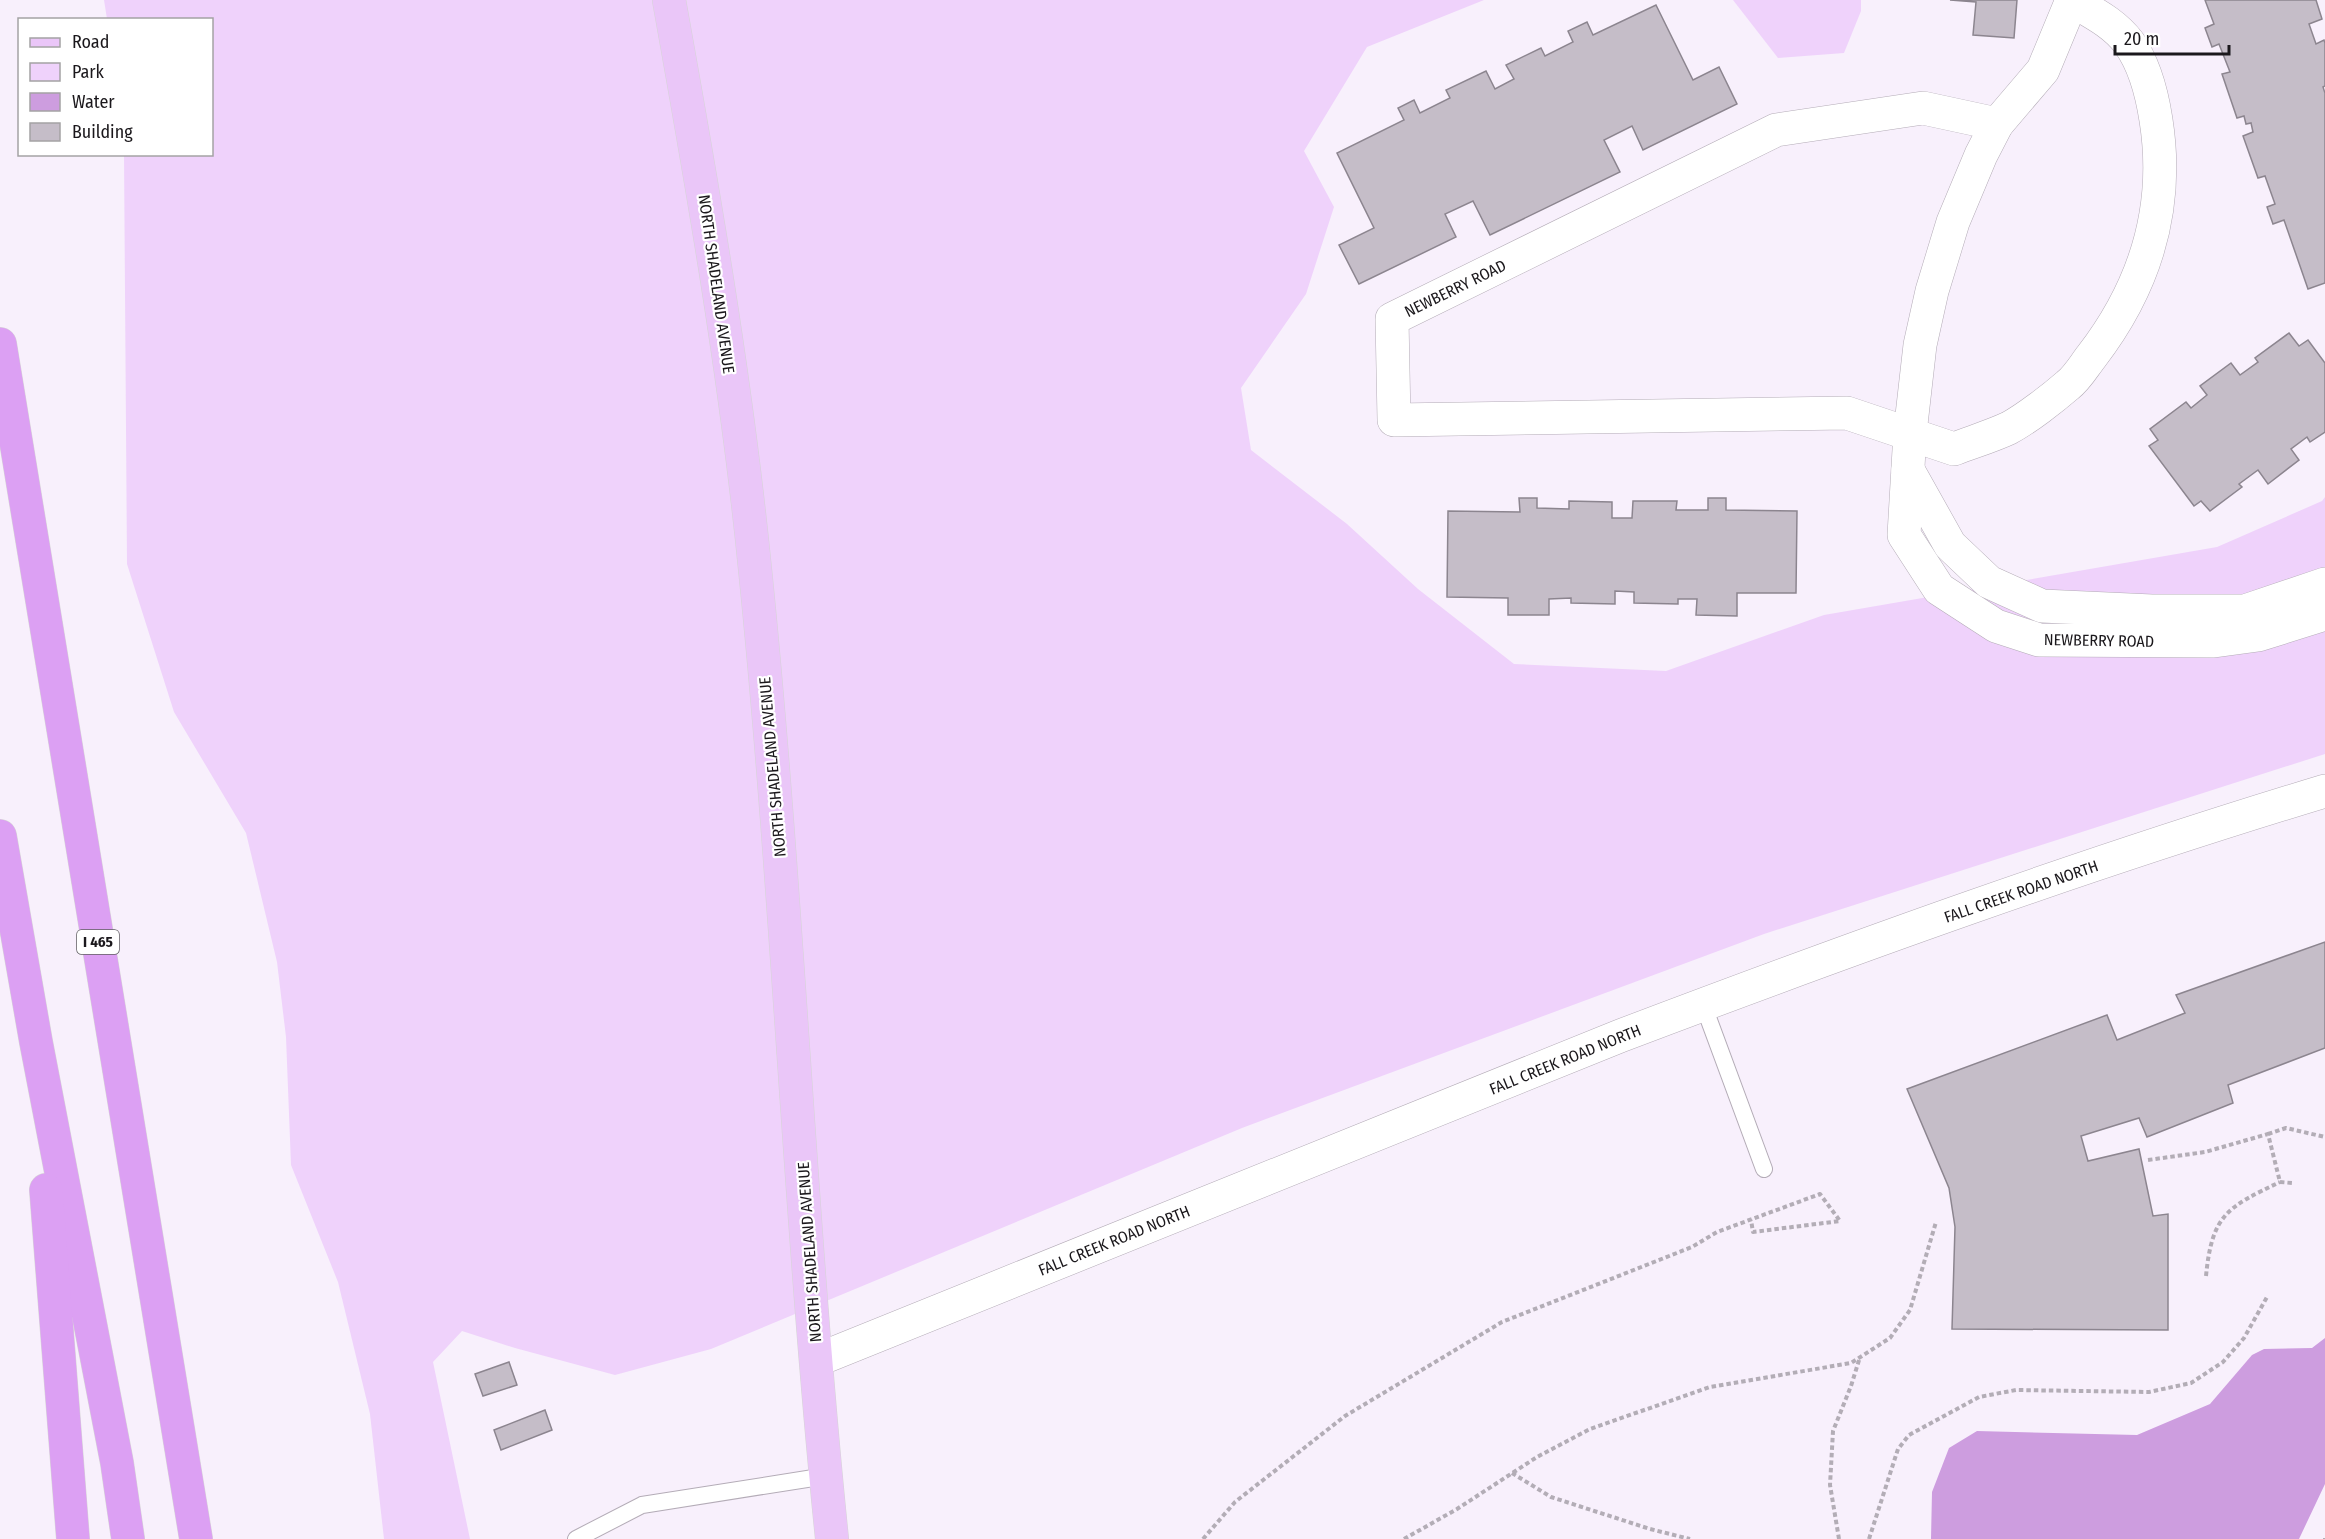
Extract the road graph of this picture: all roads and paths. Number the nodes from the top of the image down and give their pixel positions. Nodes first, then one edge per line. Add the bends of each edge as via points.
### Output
1 (669, 0) edge
2 (2072, 0) edge
3 (1997, 124) junction
4 (0, 344) edge
5 (1910, 433) junction
6 (1908, 470) junction
7 (2325, 584) edge
8 (2325, 614) edge
9 (2325, 791) edge
10 (0, 836) edge
11 (1704, 1004) junction
12 (36, 1042) junction
13 (2268, 1134) junction
14 (2325, 1137) edge
15 (2148, 1160) dead end
16 (1764, 1169) dead end
17 (2280, 1182) junction
18 (2292, 1183) dead end
19 (1751, 1220) junction
20 (1936, 1222) dead end
21 (2206, 1276) dead end
22 (2266, 1298) dead end
23 (1860, 1357) junction
24 (817, 1360) junction
25 (1512, 1473) junction
26 (826, 1476) junction
27 (73, 1539) edge
28 (128, 1539) edge
29 (196, 1539) edge
30 (576, 1539) edge
31 (832, 1539) edge
32 (1203, 1539) edge
33 (1404, 1539) edge
34 (1690, 1539) edge
35 (1839, 1539) edge
36 (1869, 1539) edge

1 - 24 main road, NORTH SHADELAND AVENUE via 711,236 754,555
2 - 3 street, NEWBERRY ROAD via 2043,70
2 - 5 street, NEWBERRY ROAD via 2107,21 2130,44 2149,87 2159,137 2161,180 2156,221 2134,291 2070,384 2010,427 1954,449
3 - 5 street, NEWBERRY ROAD via 1953,222 1932,291 1920,345
3 - 5 street, NEWBERRY ROAD via 1923,108 1776,130 1392,319 1394,420 1847,413
4 - 29 highway, I 465
5 - 6 street, NEWBERRY ROAD
6 - 7 street, NEWBERRY ROAD via 1950,545 1989,582 2042,606 2246,611
6 - 8 street, NEWBERRY ROAD via 1904,535 1939,589 1996,627 2039,640 2214,641 2258,635
9 - 11 street, FALL CREEK ROAD NORTH via 1976,905
10 - 12 highway
11 - 16 lane
11 - 24 street, FALL CREEK ROAD NORTH
12 - 27 highway
12 - 28 highway via 117,1463
13 - 14 path via 2286,1128
13 - 15 path via 2205,1152
13 - 17 path
17 - 18 path
17 - 21 path via 2242,1200 2219,1222
19 - 19 path via 1820,1194 1840,1221 1753,1232
19 - 32 path via 1502,1322 1345,1416 1235,1502
20 - 23 path via 1910,1310 1890,1338
22 - 36 path via 2244,1338 2223,1362 2191,1383 2149,1392 2016,1390 1979,1397 1909,1435 1898,1449
23 - 25 path via 1851,1363 1710,1388 1669,1401 1590,1429
23 - 35 path via 1833,1431 1830,1485
24 - 26 main road, NORTH SHADELAND AVENUE
25 - 33 path
25 - 34 path via 1551,1497
26 - 30 lane via 642,1505
26 - 31 main road, NORTH SHADELAND AVENUE

